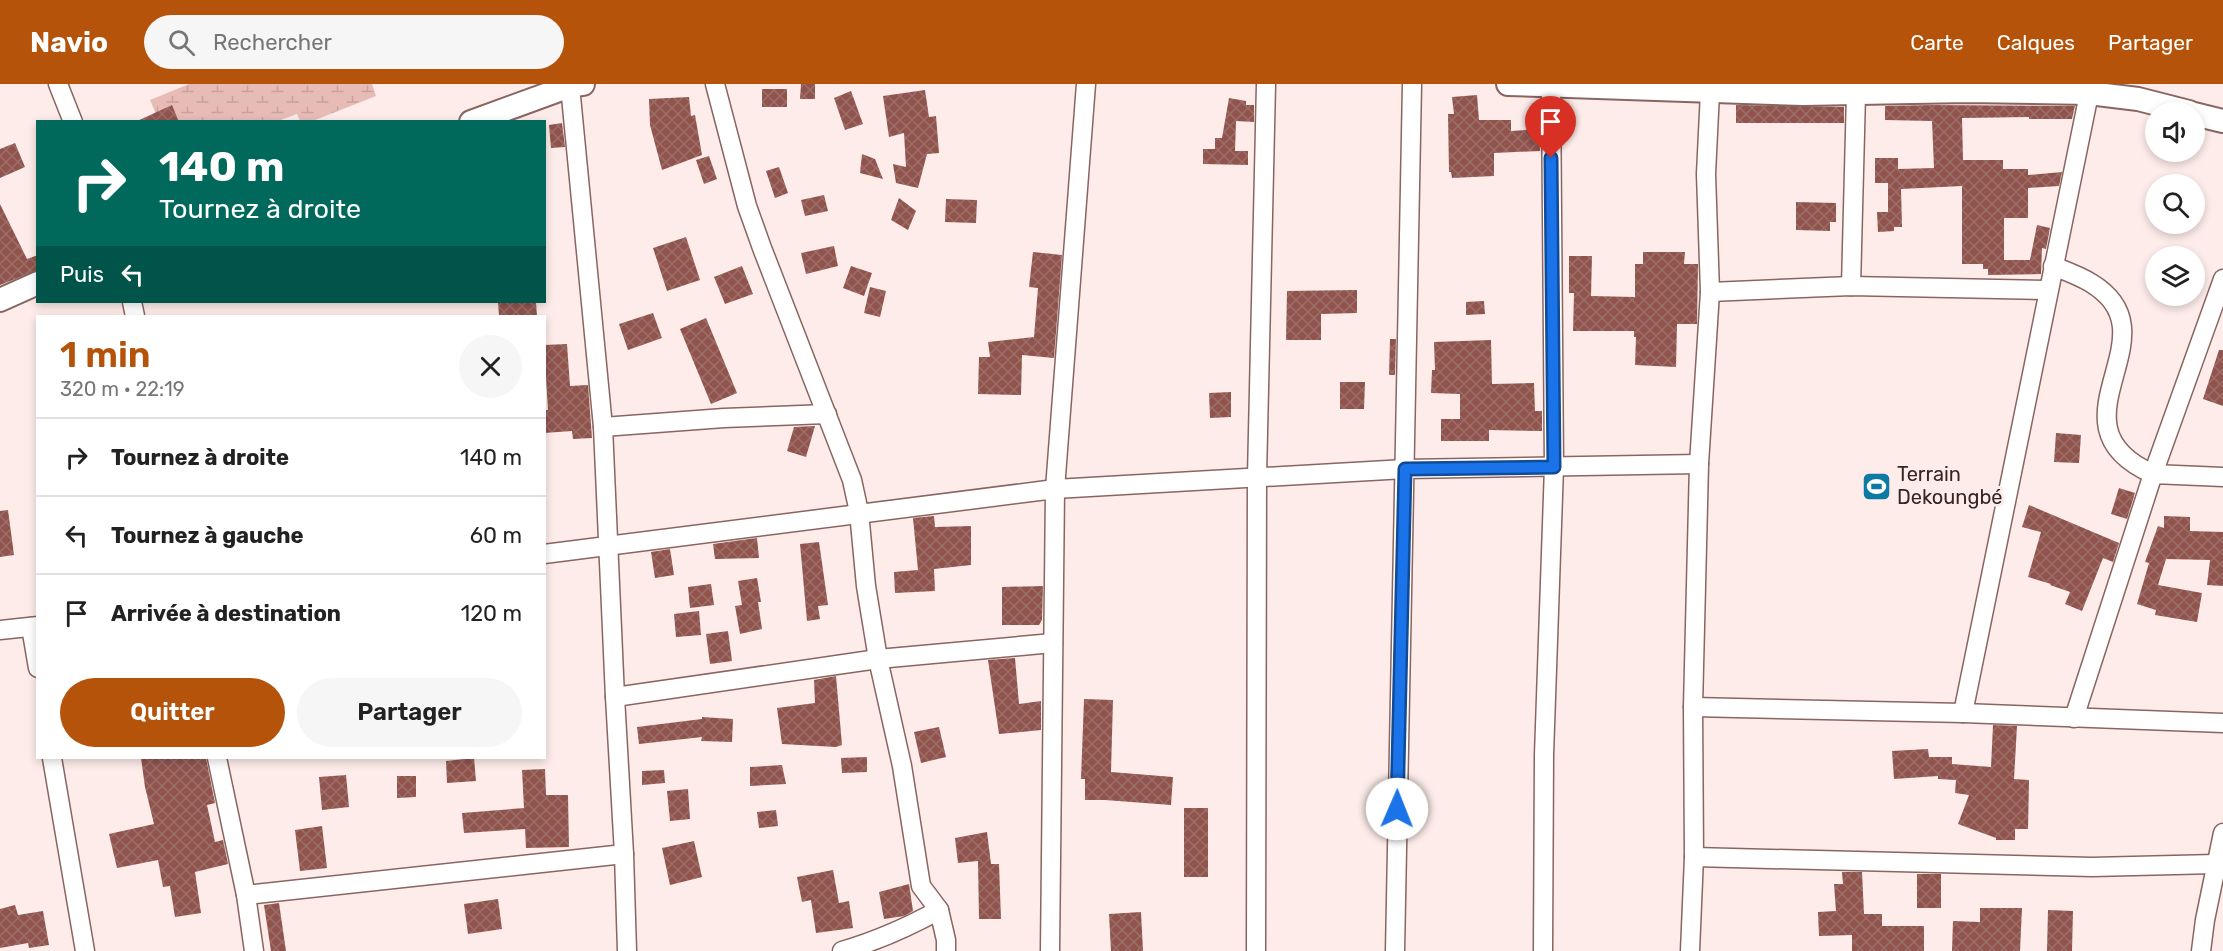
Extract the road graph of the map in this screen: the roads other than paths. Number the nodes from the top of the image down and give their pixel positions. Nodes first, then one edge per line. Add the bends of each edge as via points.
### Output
1 (58, 84) edge
2 (715, 84) edge
3 (1086, 84) edge
4 (1266, 84) edge
5 (1412, 84) edge
6 (1508, 84) edge
7 (577, 85) edge
8 (1551, 86) junction
9 (2090, 88) edge
10 (1710, 92) junction
11 (1856, 94) junction
12 (2150, 102) edge
13 (2205, 117) edge
14 (72, 120) edge
15 (477, 120) edge
16 (2223, 121) edge
17 (2053, 266) junction
18 (2223, 279) edge
19 (36, 285) edge
20 (1851, 286) junction
21 (2048, 290) junction
22 (1710, 292) junction
23 (0, 300) edge
24 (827, 414) junction
25 (603, 427) junction
26 (1699, 464) junction
27 (1554, 467) junction
28 (1405, 469) junction
29 (2153, 474) junction
30 (1257, 476) junction
31 (2223, 477) edge
32 (1055, 489) junction
33 (860, 512) junction
34 (608, 546) junction
35 (546, 554) edge
36 (34, 626) edge
37 (0, 630) edge
38 (1053, 643) junction
39 (36, 647) edge
40 (878, 658) junction
41 (615, 697) junction
42 (1694, 707) junction
43 (1963, 713) junction
44 (2074, 718) junction
45 (2223, 723) edge
46 (52, 759) edge
47 (217, 759) edge
48 (2223, 833) edge
49 (624, 854) junction
50 (1694, 857) junction
51 (2216, 864) junction
52 (246, 896) junction
53 (939, 910) junction
54 (85, 951) edge
55 (254, 951) edge
56 (627, 951) edge
57 (842, 951) edge
58 (946, 951) edge
59 (1050, 951) edge
60 (1256, 951) edge
61 (1395, 951) edge
62 (1543, 951) edge
63 (1690, 951) edge
64 (2201, 951) edge

1 - 14 street
2 - 24 street via 747,206
3 - 32 street
4 - 30 street
5 - 28 street
6 - 8 street
7 - 15 street
7 - 25 street
8 - 10 street
8 - 27 street
9 - 11 street
9 - 12 street
9 - 17 street
10 - 11 street
10 - 22 street via 1706,174
11 - 20 street
13 - 16 street
17 - 21 street
17 - 29 street via 2092,283 2118,310 2122,353 2107,406 2106,425 2120,451 2135,466
18 - 29 street
19 - 23 street
20 - 21 street
20 - 22 street
21 - 43 street
22 - 26 street
24 - 25 street
24 - 33 street
25 - 34 street
26 - 27 street
26 - 42 street
27 - 28 street
27 - 62 street via 1544,755
28 - 30 street
28 - 61 street
29 - 31 street
29 - 44 street
30 - 32 street
30 - 60 street
32 - 33 street
32 - 38 street
33 - 34 street
33 - 40 street via 866,586
34 - 35 street
34 - 41 street
36 - 37 street
36 - 39 street
38 - 40 street
38 - 59 street
40 - 41 street
40 - 53 street via 902,766 921,886
41 - 49 street
42 - 43 street
42 - 50 street
43 - 44 street
44 - 45 street
46 - 54 street
47 - 52 street
48 - 51 street
49 - 52 street
49 - 56 street
50 - 51 street via 2092,867
50 - 63 street
51 - 64 street
52 - 55 street
53 - 57 street via 903,930
53 - 58 street

